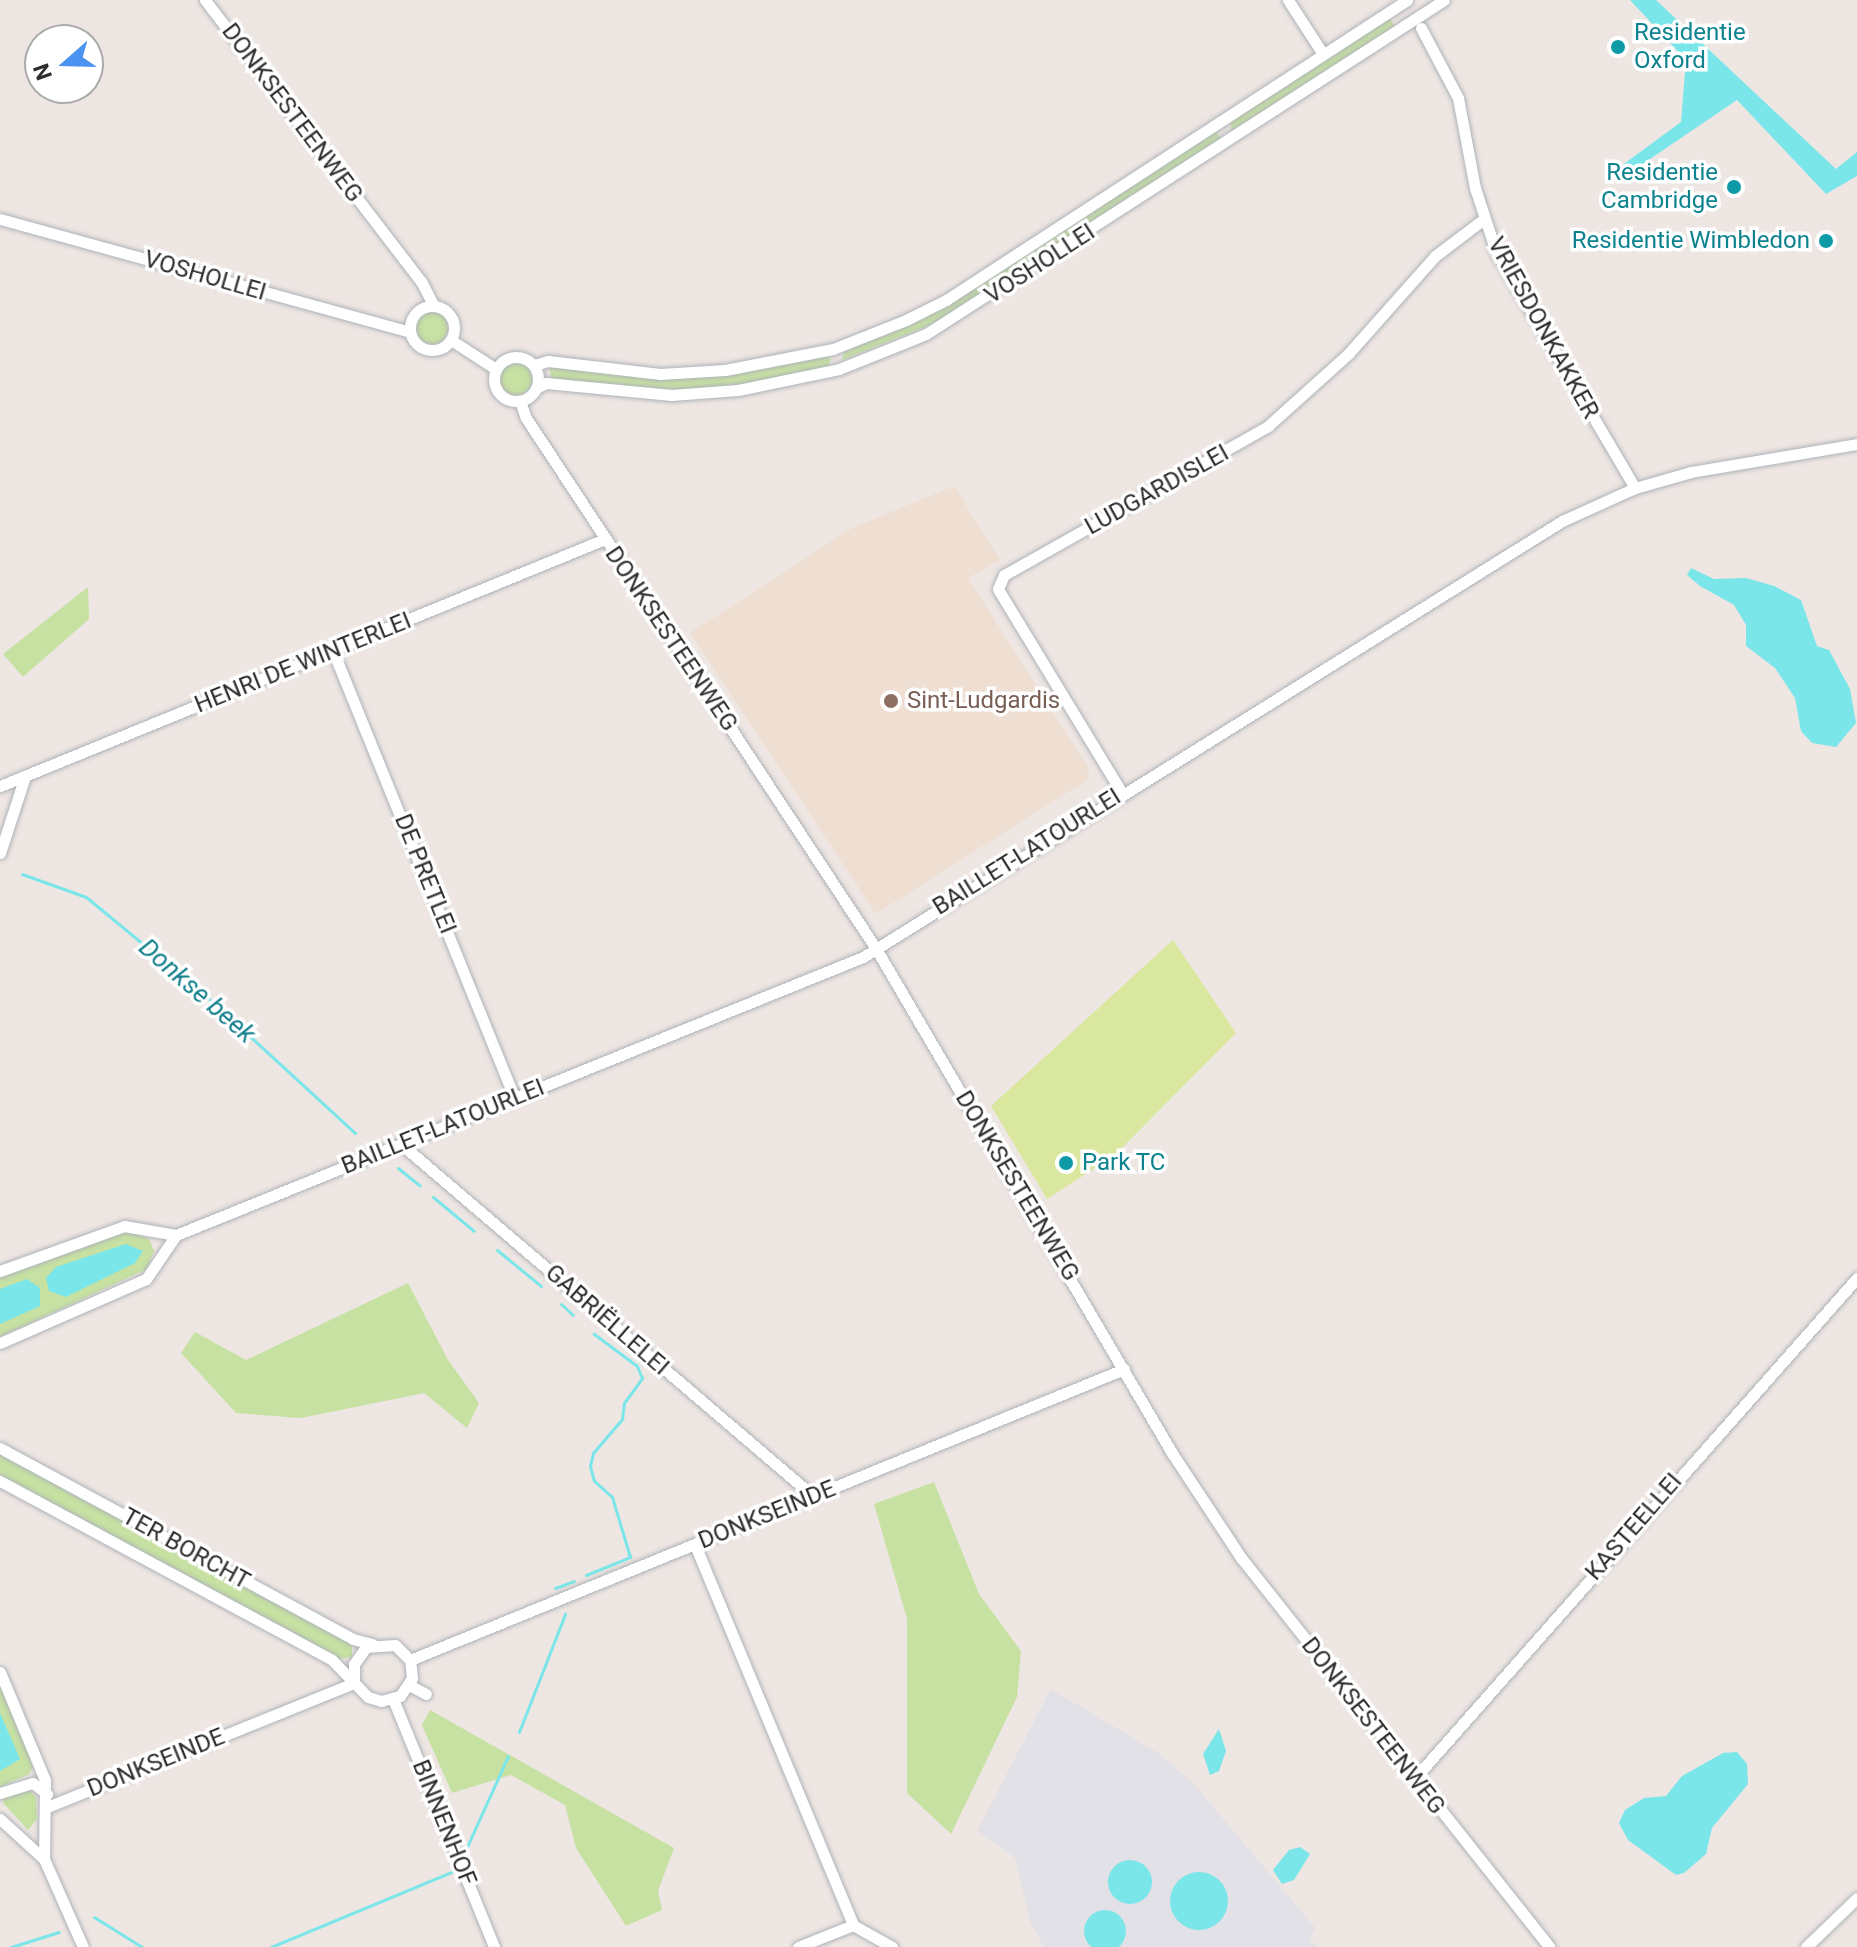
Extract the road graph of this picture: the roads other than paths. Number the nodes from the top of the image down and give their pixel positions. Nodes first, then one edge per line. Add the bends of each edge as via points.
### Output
1 (205, 0) edge
2 (1288, 0) edge
3 (1407, 0) edge
4 (1444, 0) edge
5 (1421, 28) dead end
6 (1323, 54) junction
7 (1219, 123) junction
8 (1230, 140) junction
9 (0, 219) edge
10 (1484, 219) junction
11 (433, 305) junction
12 (410, 332) junction
13 (451, 340) junction
14 (833, 349) junction
15 (534, 365) junction
16 (496, 369) junction
17 (839, 369) junction
18 (536, 388) junction
19 (520, 401) junction
20 (1857, 444) edge
21 (1635, 488) junction
22 (605, 539) junction
23 (333, 651) junction
24 (25, 776) junction
25 (0, 786) edge
26 (1122, 793) junction
27 (0, 853) edge
28 (875, 947) junction
29 (515, 1099) junction
30 (401, 1144) junction
31 (176, 1235) junction
32 (0, 1271) edge
33 (1857, 1278) edge
34 (0, 1343) edge
35 (1124, 1369) junction
36 (0, 1448) edge
37 (0, 1481) edge
38 (813, 1496) junction
39 (695, 1545) junction
40 (373, 1644) junction
41 (410, 1660) junction
42 (0, 1672) edge
43 (354, 1683) junction
44 (409, 1685) junction
45 (426, 1694) dead end
46 (393, 1699) junction
47 (1414, 1779) junction
48 (0, 1793) edge
49 (47, 1801) junction
50 (0, 1819) edge
51 (44, 1859) junction
52 (1857, 1898) edge
53 (853, 1925) junction
54 (83, 1947) edge
55 (494, 1947) edge
56 (798, 1947) edge
57 (892, 1947) edge
58 (1549, 1947) edge
59 (1806, 1947) edge

1 - 11 street, DONKSESTEENWEG via 421,281
2 - 6 street
3 - 6 street, VOSHOLLEI
4 - 8 street, VOSHOLLEI
5 - 10 street, VRIESDONKAKKER via 1458,98
6 - 7 street, VOSHOLLEI
7 - 8 street
7 - 14 street, VOSHOLLEI via 946,300
8 - 17 street, VOSHOLLEI via 953,320
9 - 12 street, VOSHOLLEI
10 - 21 street, VRIESDONKAKKER via 1519,295
10 - 26 street, LUDGARDISLEI via 1435,256 1348,354 1268,426 1004,575 998,589
11 - 12 street via 413,315
11 - 13 street, DONKSESTEENWEG via 450,315
12 - 13 street via 425,349 442,348
13 - 16 street, DONKSESTEENWEG
14 - 15 street, VOSHOLLEI via 695,373 616,371 548,361
14 - 17 street
15 - 16 street via 518,357
15 - 18 street
16 - 19 street, DONKSESTEENWEG via 500,395
17 - 18 street, VOSHOLLEI via 776,385 702,393 612,392 546,383
18 - 19 street
19 - 22 street, DONKSESTEENWEG
20 - 21 street, BAILLET-LATOURLEI via 1733,464
21 - 26 street, BAILLET-LATOURLEI via 1532,537
22 - 23 street, HENRI DE WINTERLEI
22 - 28 street, DONKSESTEENWEG
23 - 24 street, HENRI DE WINTERLEI
23 - 29 street, DE PRETLEI
24 - 25 street, HENRI DE WINTERLEI
24 - 27 street
26 - 28 street, BAILLET-LATOURLEI
28 - 29 street, BAILLET-LATOURLEI via 863,957
28 - 35 street, DONKSESTEENWEG
29 - 30 street, BAILLET-LATOURLEI
30 - 31 street, BAILLET-LATOURLEI
30 - 38 street, GABRIËLLELEI
31 - 32 street via 124,1226
31 - 34 street via 146,1279
33 - 47 street, KASTEELLEI
35 - 38 street, DONKSEINDE
35 - 47 street, DONKSESTEENWEG via 1242,1559
36 - 40 street, TER BORCHT via 353,1639
37 - 43 street, TER BORCHT via 332,1660
38 - 39 street, DONKSEINDE
39 - 41 street, DONKSEINDE
39 - 53 street
40 - 41 street via 395,1645
40 - 43 street via 362,1649 354,1664
41 - 44 street
42 - 49 street
43 - 46 street via 368,1697
43 - 49 street, DONKSEINDE
44 - 45 street
44 - 46 street
46 - 55 street, BINNENHOF
47 - 58 street, DONKSESTEENWEG
48 - 49 street via 24,1783
49 - 51 street
50 - 51 street
51 - 54 street
52 - 59 street
53 - 56 street
53 - 57 street

